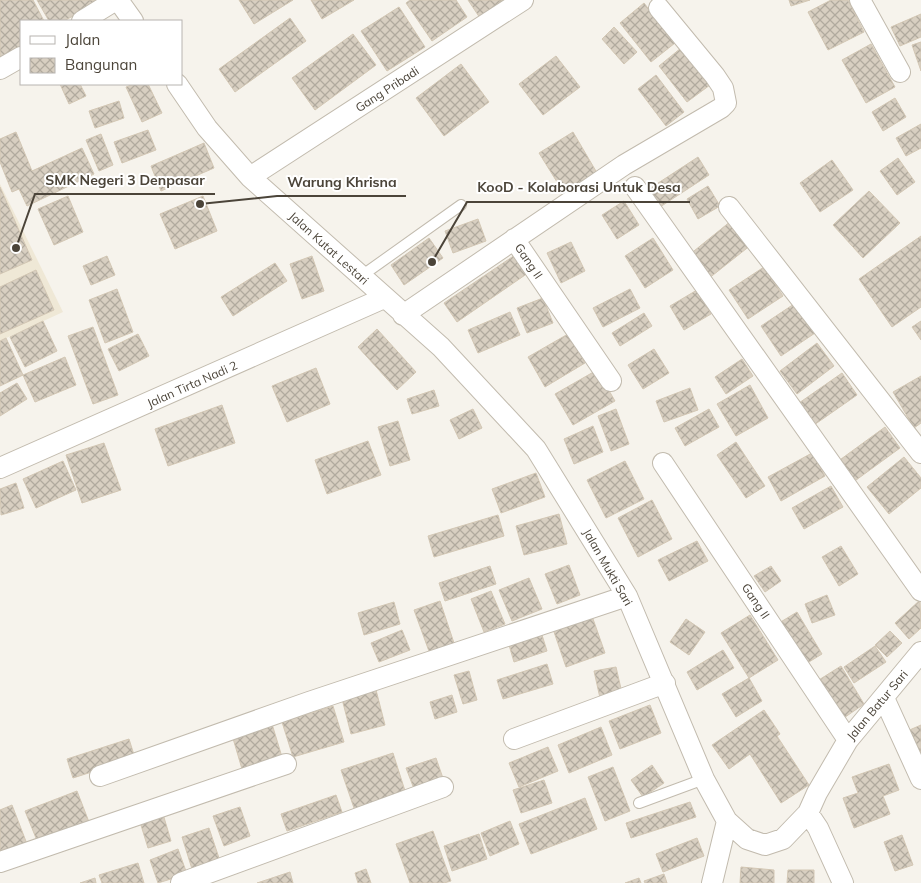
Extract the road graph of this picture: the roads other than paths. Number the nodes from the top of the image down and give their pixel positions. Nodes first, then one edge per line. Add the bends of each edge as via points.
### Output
1 (117, 0) edge
2 (523, 0) edge
3 (860, 0) edge
4 (659, 8) dead end
5 (84, 20) edge
6 (132, 20) edge
7 (20, 58) edge
8 (0, 69) edge
9 (900, 72) dead end
10 (178, 85) edge
11 (250, 177) junction
12 (635, 188) dead end
13 (461, 205) dead end
14 (729, 208) dead end
15 (514, 239) junction
16 (360, 277) junction
17 (384, 298) junction
18 (404, 315) junction
19 (611, 381) dead end
20 (921, 453) edge
21 (663, 463) dead end
22 (0, 468) edge
23 (921, 591) edge
24 (627, 596) junction
25 (921, 652) edge
26 (665, 683) junction
27 (884, 698) junction
28 (514, 739) dead end
29 (848, 740) junction
30 (286, 764) dead end
31 (100, 776) dead end
32 (704, 779) junction
33 (921, 779) edge
34 (443, 787) dead end
35 (638, 803) dead end
36 (808, 813) junction
37 (727, 821) junction
38 (0, 862) edge
39 (180, 883) edge
40 (712, 883) edge
41 (843, 883) edge

1 - 5 street
1 - 6 street
2 - 11 street, Gang Pribadi
3 - 9 street
4 - 15 street via 715,76 723,88 726,103 624,165
7 - 8 street
10 - 11 street, Jalan Kutat Lestari via 207,128
11 - 16 street, Jalan Kutat Lestari
12 - 23 street
13 - 16 lane
14 - 20 street
15 - 18 street
15 - 19 street, Gang II
16 - 17 street, Jalan Kutat Lestari
17 - 18 street, Jalan Mukti Sari
17 - 22 street, Jalan Tirta Nadi 2
18 - 24 street, Jalan Mukti Sari via 441,347 536,449
21 - 29 street, Gang II
24 - 26 street, Jalan Mukti Sari
24 - 31 street
25 - 27 street, Jalan Batur Sari
26 - 28 street
26 - 32 street, Jalan Mukti Sari
27 - 29 street, Jalan Batur Sari
27 - 33 street
29 - 36 street, Jalan Batur Sari
30 - 38 street
32 - 35 lane
32 - 37 street, Jalan Mukti Sari
34 - 39 street
36 - 37 street, Jalan Mukti Sari via 782,839 765,845 747,839
36 - 41 street
37 - 40 street

